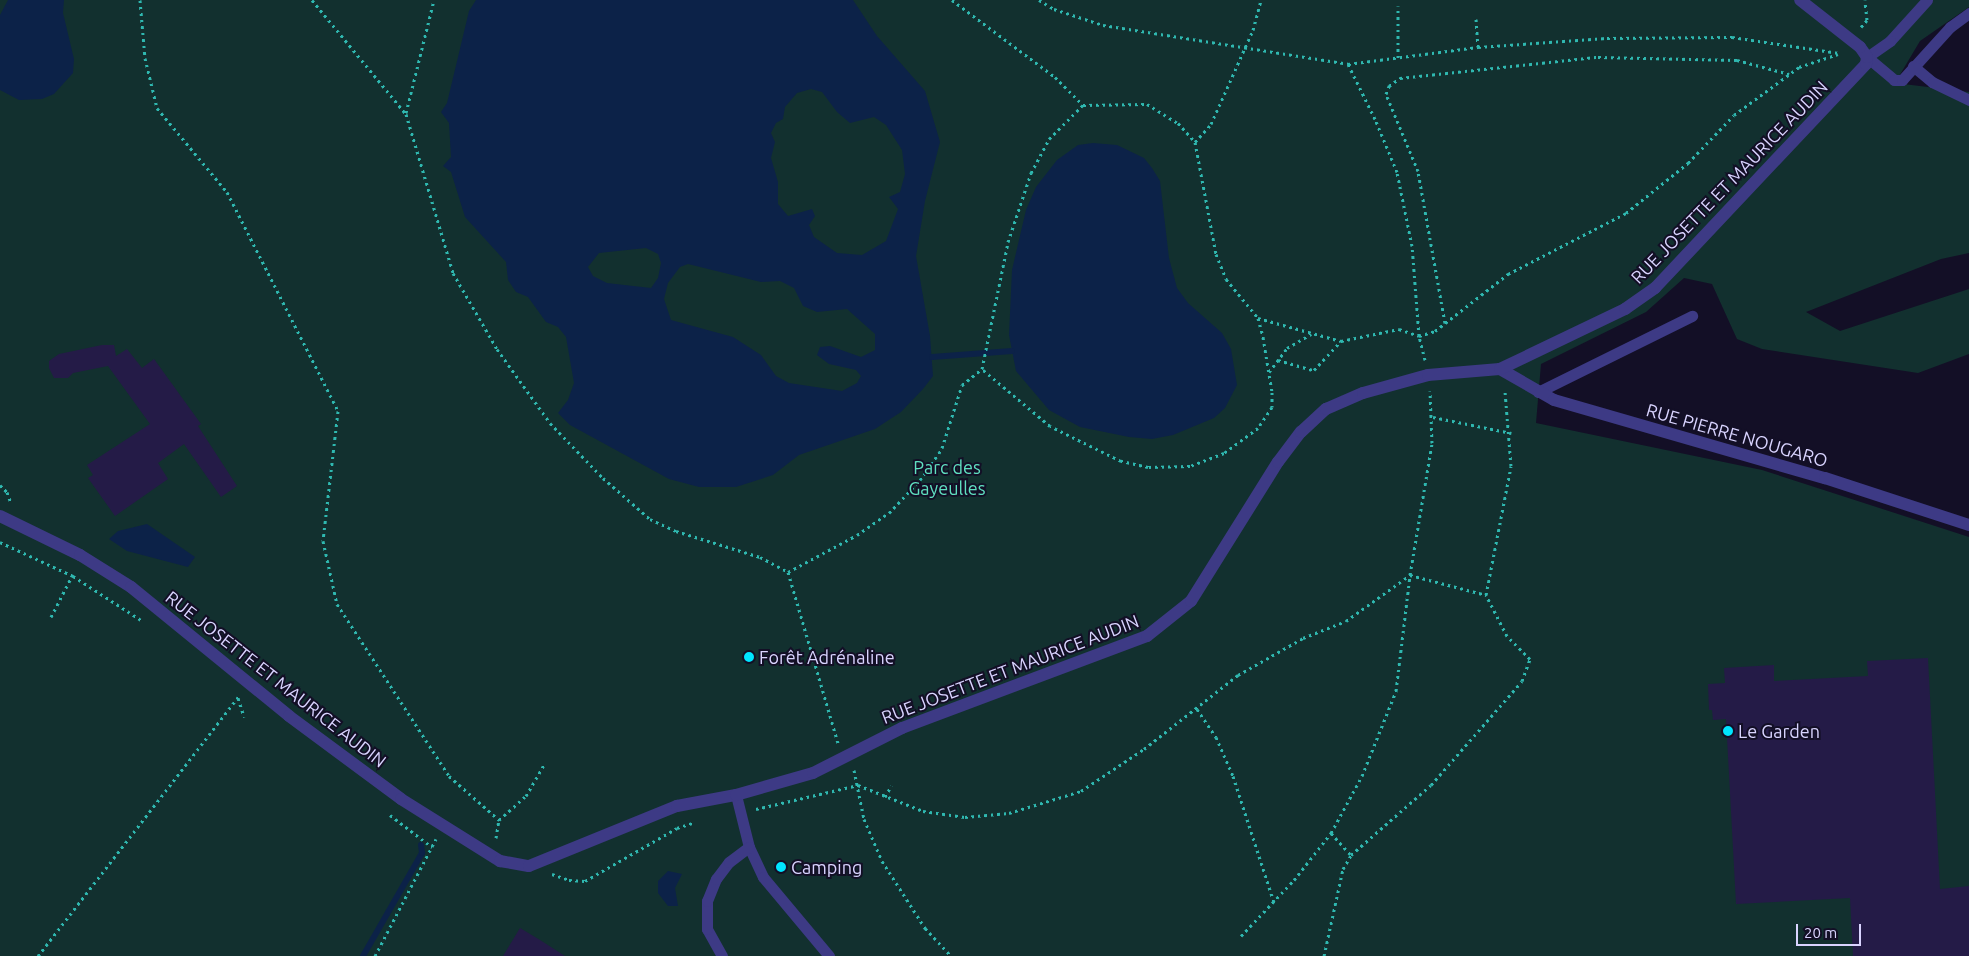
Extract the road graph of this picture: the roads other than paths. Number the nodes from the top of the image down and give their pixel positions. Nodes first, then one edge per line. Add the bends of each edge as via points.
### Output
1 (1800, 0) edge
2 (1927, 0) edge
3 (1969, 12) edge
4 (1867, 57) junction
5 (1913, 66) junction
6 (1969, 100) edge
7 (1692, 316) dead end
8 (1500, 369) junction
9 (1538, 392) junction
10 (0, 516) edge
11 (1969, 524) edge
12 (736, 795) junction
13 (749, 847) junction
14 (722, 956) edge
15 (829, 956) edge

1 - 4 street via 1850,39
2 - 4 lane via 1890,41
3 - 5 lane
4 - 5 lane via 1894,80 1902,80
4 - 8 street, RUE JOSETTE ET MAURICE AUDIN via 1866,64 1800,138 1654,288 1626,309
5 - 6 lane via 1932,82
7 - 9 lane
8 - 9 street, RUE PIERRE NOUGARO
8 - 12 street, RUE JOSETTE ET MAURICE AUDIN via 1428,376 1336,402 1300,432 1278,462 1191,601 1147,636 902,728 813,773
9 - 11 street, RUE PIERRE NOUGARO via 1554,400 1825,478
10 - 12 street, RUE JOSETTE ET MAURICE AUDIN via 108,572 250,682 288,716 401,799 500,861 529,866 677,806
12 - 13 lane
13 - 14 lane via 716,879 708,901 707,929
13 - 15 lane via 762,877

